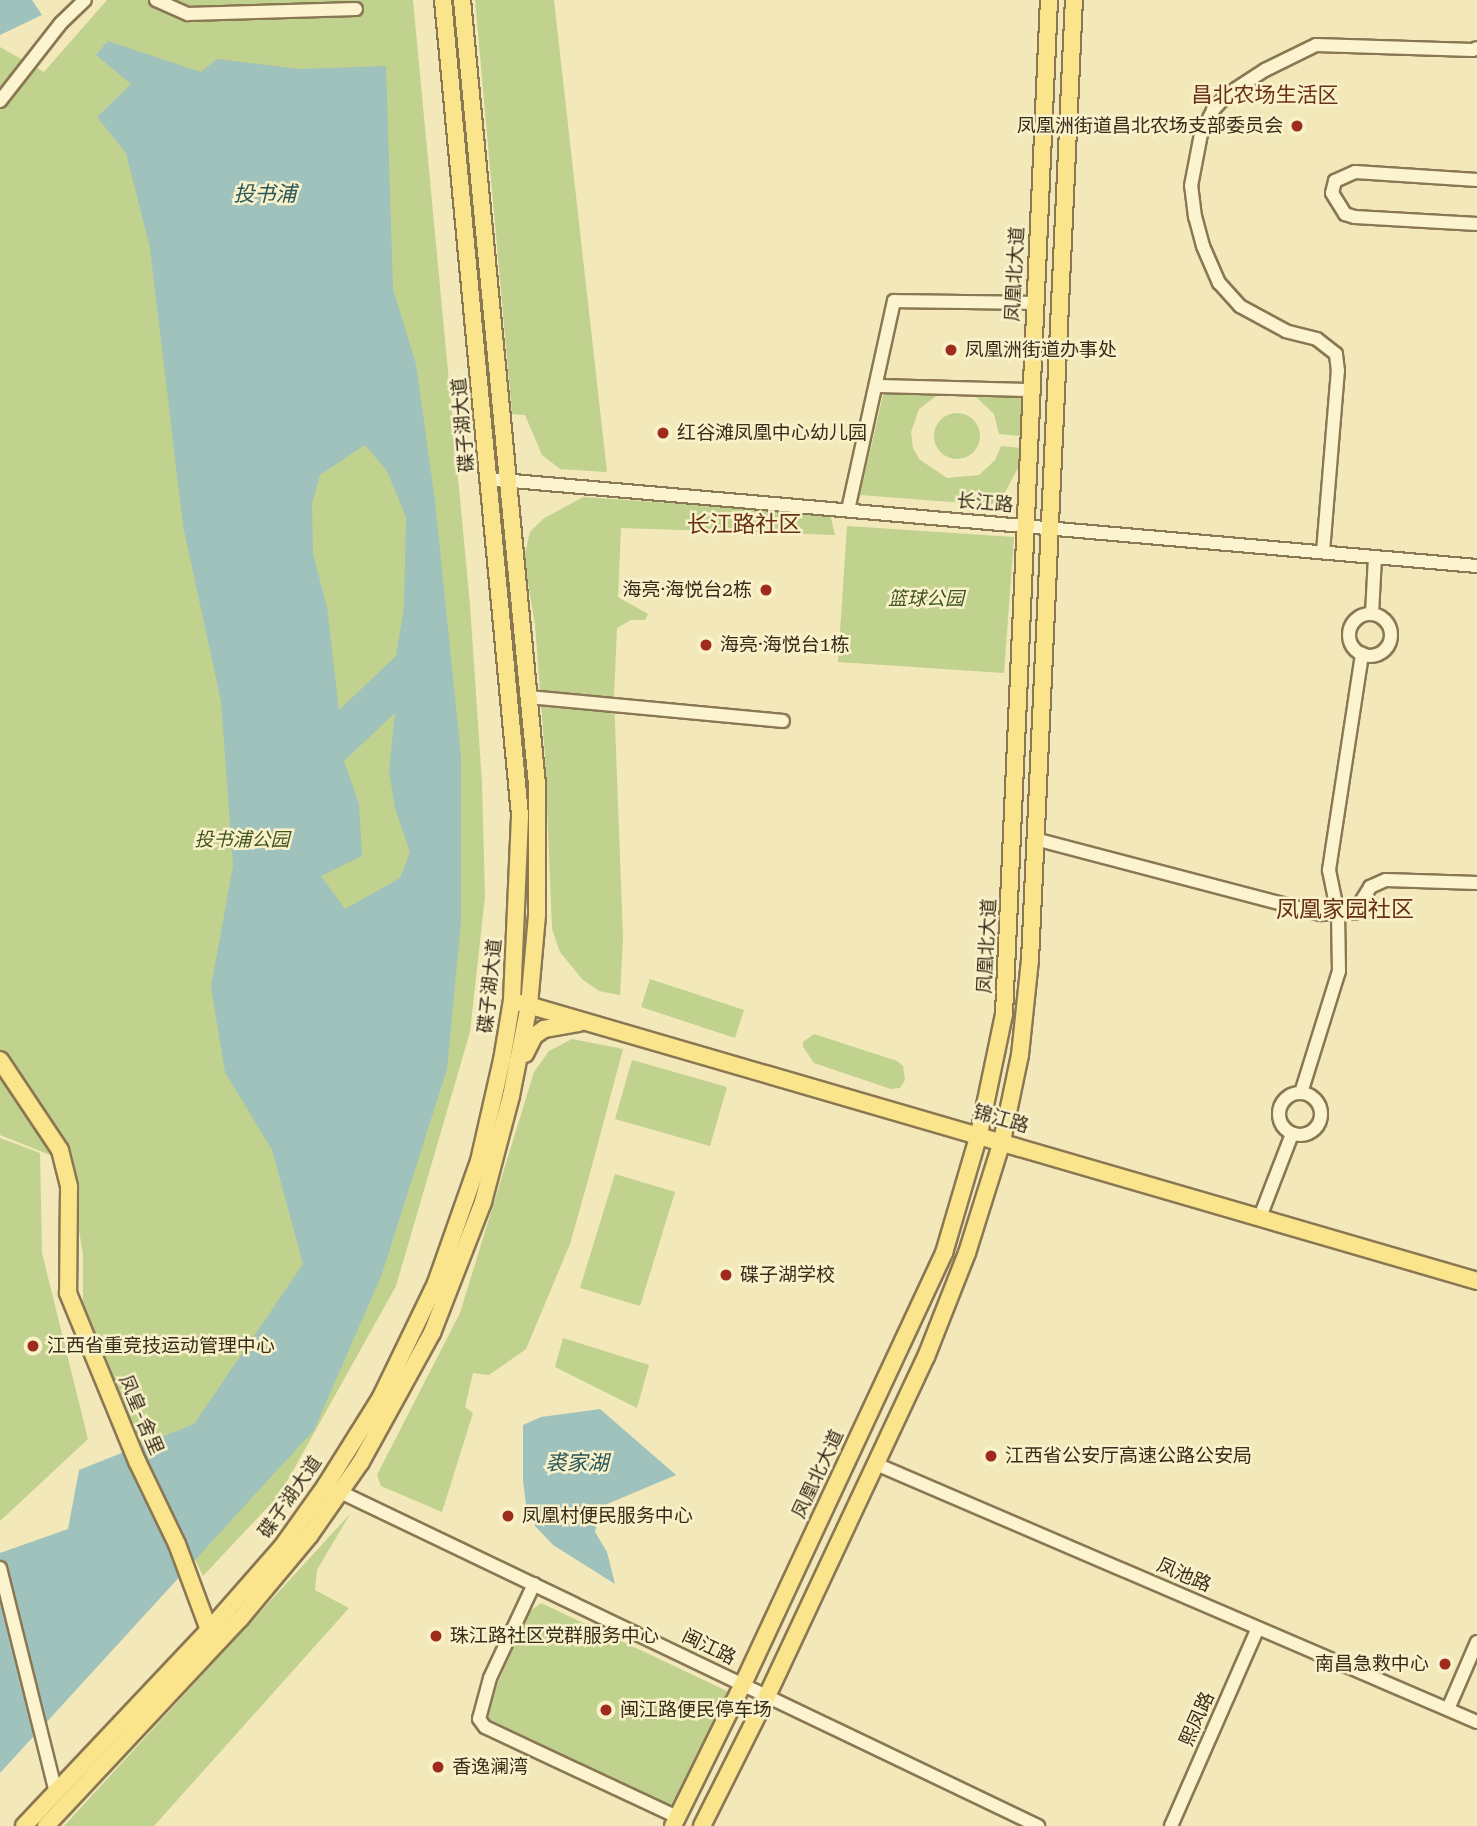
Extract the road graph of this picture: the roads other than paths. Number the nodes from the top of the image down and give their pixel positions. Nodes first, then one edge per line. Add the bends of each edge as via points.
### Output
1 (86, 0) edge
2 (156, 0) edge
3 (229, 0) edge
4 (443, 0) edge
5 (462, 0) edge
6 (1049, 0) edge
7 (1074, 0) edge
8 (356, 9) dead end
9 (229, 14) junction
10 (1477, 48) edge
11 (0, 101) edge
12 (1477, 180) edge
13 (1477, 224) edge
14 (1034, 303) junction
15 (876, 386) junction
16 (1030, 390) junction
17 (490, 479) junction
18 (507, 480) junction
19 (848, 510) junction
20 (1023, 525) junction
21 (1048, 528) junction
22 (1323, 552) junction
23 (1375, 557) junction
24 (1477, 566) edge
25 (1371, 614) junction
26 (1362, 654) junction
27 (529, 697) junction
28 (783, 720) dead end
29 (1035, 839) junction
30 (1477, 883) edge
31 (1338, 914) junction
32 (512, 1000) junction
33 (529, 1005) junction
34 (596, 1025) junction
35 (0, 1060) edge
36 (1301, 1093) junction
37 (511, 1096) junction
38 (1292, 1134) junction
39 (979, 1135) junction
40 (1002, 1141) junction
41 (1260, 1217) junction
42 (1477, 1282) edge
43 (876, 1464) junction
44 (333, 1489) junction
45 (0, 1568) edge
46 (534, 1584) junction
47 (1258, 1628) junction
48 (209, 1630) junction
49 (1477, 1642) edge
50 (743, 1684) junction
51 (768, 1696) junction
52 (1448, 1709) junction
53 (1477, 1722) edge
54 (56, 1793) junction
55 (675, 1822) edge
56 (24, 1826) edge
57 (46, 1826) edge
58 (702, 1826) edge
59 (1038, 1826) edge
60 (1171, 1826) edge

1 - 11 street via 61,23
2 - 9 street via 188,14
3 - 9 street
4 - 17 main road, 碟子湖大道
5 - 18 main road, 碟子湖大道
6 - 14 main road, 凤凰北大道
7 - 21 main road
8 - 9 street
10 - 22 street via 1316,45 1228,94 1201,134 1191,186 1203,246 1219,283 1240,306 1286,331 1317,339 1336,354
12 - 13 street via 1356,172 1335,181 1332,193 1345,214 1356,217
14 - 15 street via 894,301
14 - 16 main road, 凤凰北大道
15 - 16 street
15 - 19 street
16 - 20 main road, 凤凰北大道
17 - 18 street, 长江路
17 - 32 main road, 碟子湖大道 via 520,815
18 - 19 street, 长江路
18 - 27 main road, 碟子湖大道
19 - 20 street, 长江路
20 - 21 street, 长江路
20 - 39 main road, 凤凰北大道 via 1004,1014
21 - 22 street, 长江路
21 - 29 main road
22 - 23 street, 长江路
23 - 24 street, 长江路
23 - 25 street
25 - 26 street via 1359,617 1350,627 1349,640
25 - 26 street via 1389,626 1391,640 1376,655
26 - 31 street via 1329,870
27 - 28 street
27 - 33 main road, 碟子湖大道 via 537,785 537,915
29 - 31 street via 1321,914
29 - 40 main road via 1020,1055
30 - 31 street via 1386,880 1370,887 1354,913
31 - 36 street via 1339,971
32 - 33 main road, 锦江路
32 - 44 main road, 碟子湖大道 via 479,1161 436,1283
33 - 34 main road, 锦江路
33 - 37 main road, 碟子湖大道
34 - 37 main road via 551,1026 534,1036
34 - 39 main road, 锦江路
35 - 48 main road, 凤皇-舍里 via 60,1150 69,1187 68,1293 137,1461 177,1544
36 - 38 street via 1288,1096 1280,1106 1279,1119
36 - 38 street via 1319,1105 1320,1119 1312,1131
37 - 44 main road, 碟子湖大道 via 483,1202 432,1333 361,1462
38 - 41 street
39 - 40 main road, 锦江路
39 - 50 main road, 凤凰北大道 via 944,1253
40 - 41 main road, 锦江路
40 - 43 main road via 967,1254
41 - 42 main road, 锦江路
43 - 47 street, 凤池路
43 - 51 main road
44 - 46 street, 闽江路
44 - 48 main road, 碟子湖大道
44 - 57 main road, 碟子湖大道 via 310,1535 240,1619
45 - 54 street
46 - 50 street, 闽江路
46 - 55 street via 490,1678 479,1719 485,1727
47 - 52 street, 凤池路
47 - 60 street, 熙凤路
48 - 54 main road, 碟子湖大道
49 - 52 street
50 - 51 street, 闽江路
50 - 55 main road, 凤凰北大道
51 - 58 main road
51 - 59 street, 闽江路
52 - 53 street, 凤池路
54 - 56 main road, 碟子湖大道

